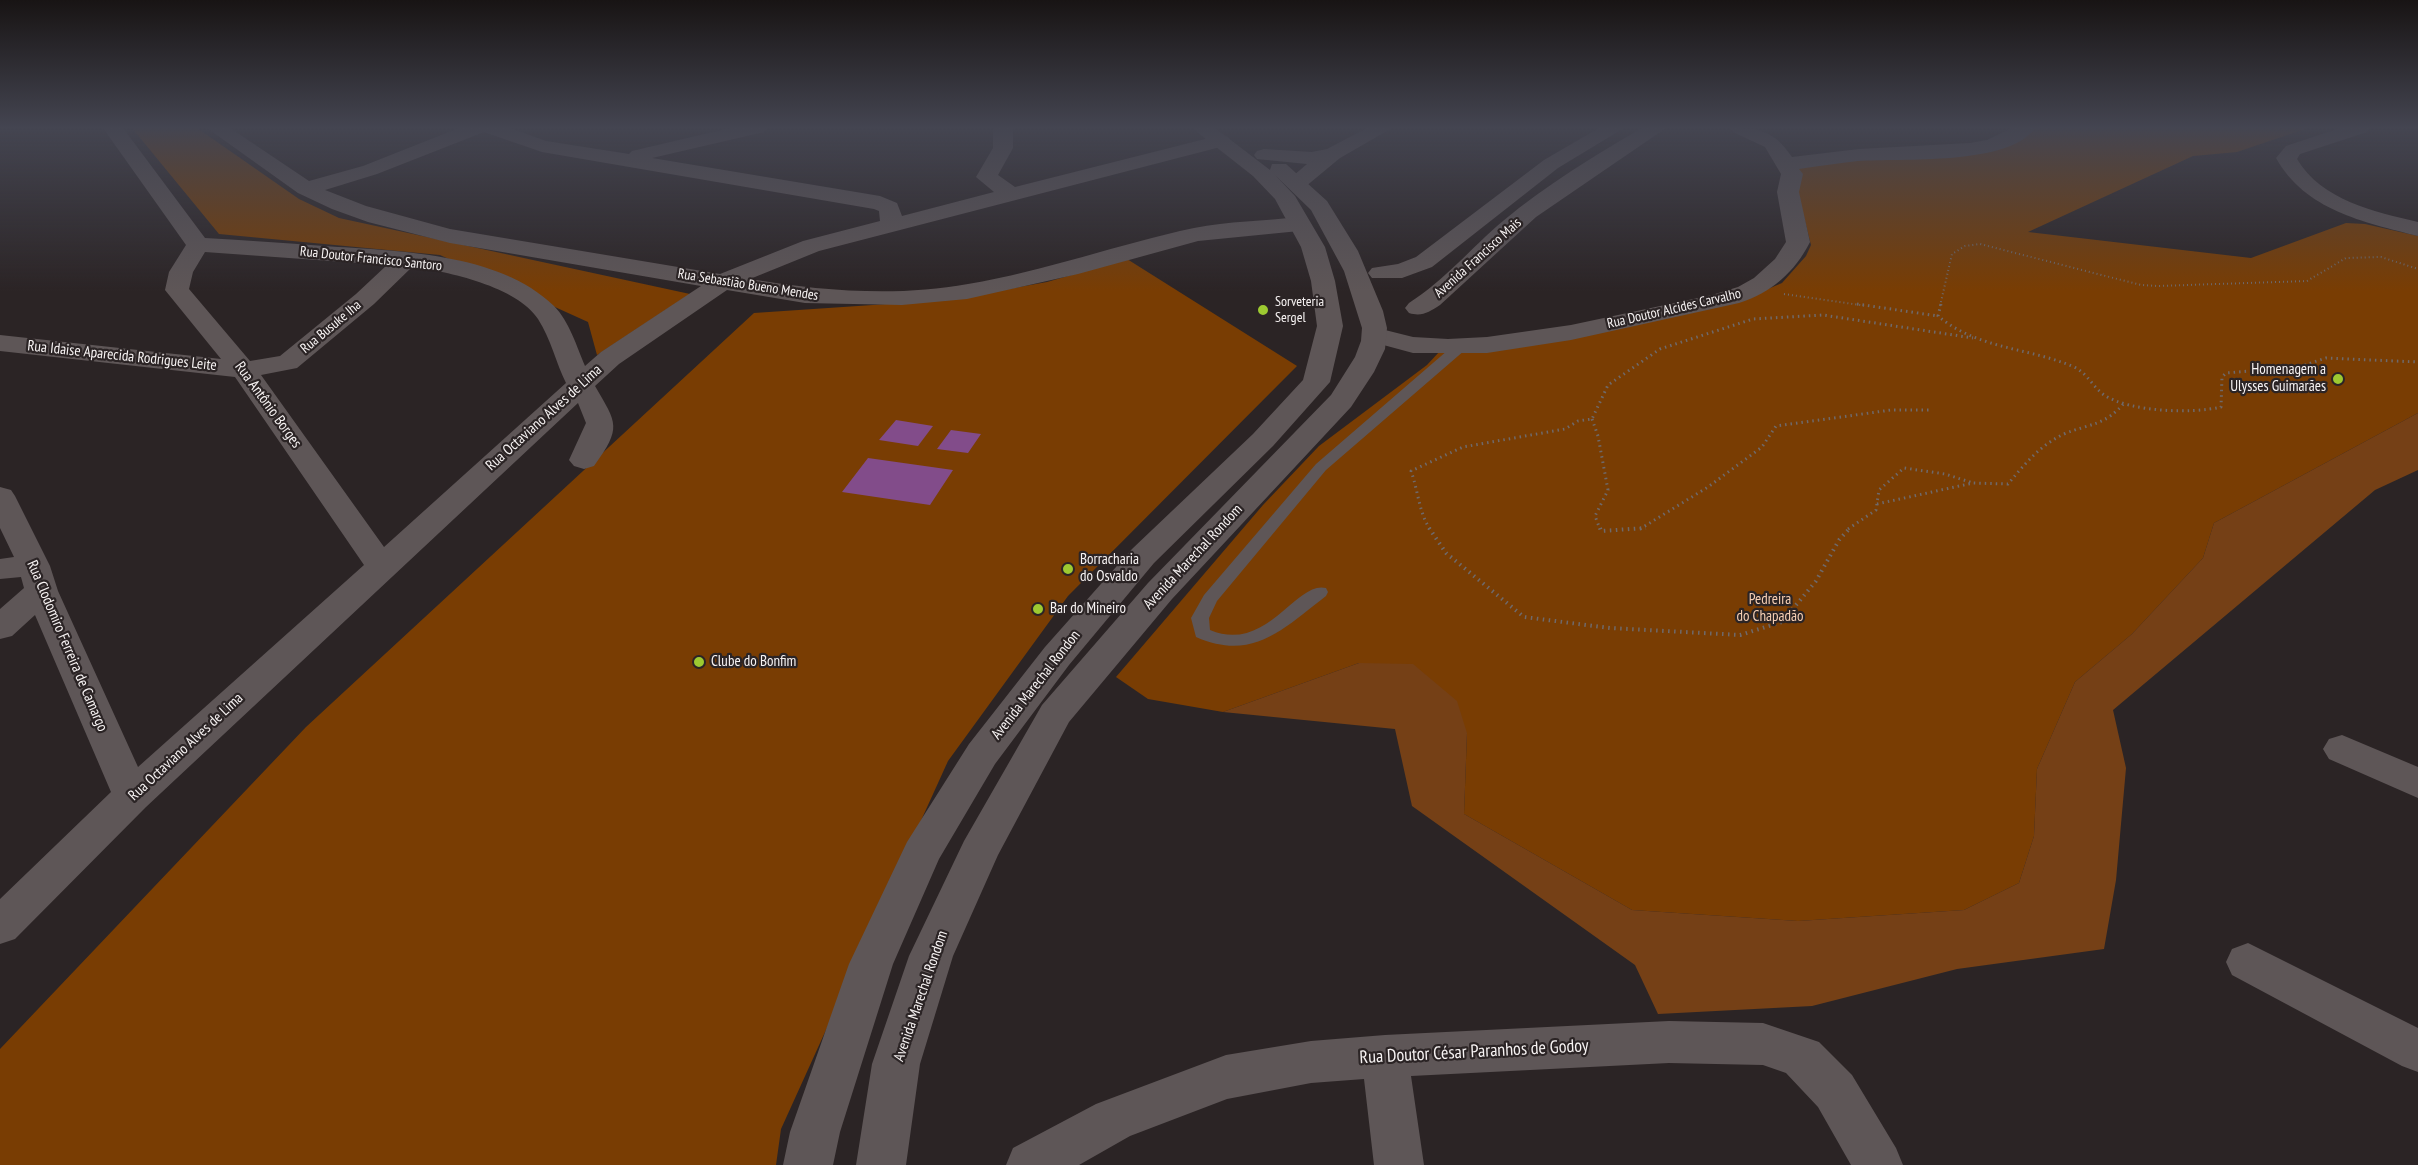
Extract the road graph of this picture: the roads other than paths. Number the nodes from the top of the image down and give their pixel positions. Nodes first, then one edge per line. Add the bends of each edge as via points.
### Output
1 (153, 182) edge
2 (299, 182) edge
3 (327, 182) edge
4 (737, 182) edge
5 (974, 182) edge
6 (994, 182) edge
7 (1049, 182) edge
8 (1270, 182) edge
9 (1297, 182) edge
10 (1527, 182) edge
11 (1570, 182) edge
12 (1790, 182) edge
13 (2303, 182) edge
14 (307, 188) junction
15 (1010, 194) junction
16 (886, 213) junction
17 (1299, 224) junction
18 (2418, 229) edge
19 (198, 244) junction
20 (405, 261) junction
21 (1368, 273) junction
22 (1323, 281) junction
23 (723, 282) junction
24 (1418, 311) junction
25 (1330, 326) junction
26 (1380, 338) junction
27 (0, 343) edge
28 (1492, 344) junction
29 (1460, 346) junction
30 (244, 370) junction
31 (581, 386) junction
32 (584, 460) dead end
33 (0, 496) edge
34 (382, 567) junction
35 (0, 569) edge
36 (38, 579) junction
37 (1320, 592) dead end
38 (0, 628) edge
39 (2342, 749) dead end
40 (2418, 783) edge
41 (132, 796) junction
42 (0, 926) edge
43 (2248, 962) dead end
44 (2418, 1051) edge
45 (1385, 1056) junction
46 (808, 1165) edge
47 (881, 1165) edge
48 (1032, 1165) edge
49 (1399, 1165) edge
50 (1878, 1165) edge

1 - 19 street
2 - 14 street, Rua Sebastião Bueno Mendes
3 - 14 street
4 - 16 street
5 - 16 street
6 - 15 street
7 - 15 street, Rua Octaviano Alves de Lima
8 - 17 street, Avenida Marechal Rondon via 1284,196
9 - 21 street, Avenida Marechal Rondom
10 - 21 street, Avenida Francisco Mais via 1424,262 1402,271
11 - 24 street, Avenida Francisco Mais via 1511,226
12 - 28 street, Rua Doutor Alcides Carvalho via 1788,192 1798,242 1784,265 1752,289 1651,316
13 - 18 street via 2337,203 2376,219
14 - 23 street, Rua Sebastião Bueno Mendes via 365,212 450,236
15 - 16 street, Rua Octaviano Alves de Lima
16 - 23 street, Rua Octaviano Alves de Lima
17 - 22 street, Avenida Marechal Rondon via 1313,248
17 - 23 street, Rua Sebastião Bueno Mendes via 1197,234 967,292 849,298 805,296
19 - 20 street, Rua Doutor Francisco Santoro
19 - 30 street, Rua Antônio Borges via 181,272 177,290
20 - 30 street, Rua Busuke Iha via 366,299 288,362
20 - 31 street, Rua Doutor Francisco Santoro via 434,263 512,287 547,312
21 - 22 street, Avenida Francisco Mais
21 - 24 street, Rua Doutor Alcides Carvalho via 1395,279 1408,288
21 - 26 street, Avenida Marechal Rondom via 1366,292
22 - 25 street, Avenida Marechal Rondon
23 - 31 street, Rua Octaviano Alves de Lima via 610,358
24 - 26 street, Avenida Francisco Mais via 1402,330
24 - 28 street, Rua Doutor Alcides Carvalho via 1437,330 1453,338
25 - 26 street, Rua Doutor Alcides Carvalho via 1355,337
25 - 46 street, Avenida Marechal Rondon via 1316,382 1255,448 1143,556 1057,656 982,754 921,854 871,964 815,1132
26 - 29 street, Rua Doutor Alcides Carvalho via 1415,346
26 - 47 street, Avenida Marechal Rondom via 1341,401 1160,591 1055,714 978,853 931,956 896,1064
27 - 30 street, Rua Idaise Aparecida Rodrigues Leite
28 - 29 street, Rua Doutor Alcides Carvalho
29 - 37 lane via 1322,467 1210,599 1200,618 1202,633 1230,644 1245,642 1258,637
30 - 34 street, Rua Antônio Borges
31 - 32 street, Rua Doutor Francisco Santoro via 597,407 602,422
31 - 34 street, Rua Octaviano Alves de Lima
33 - 36 street, Rua Clodomiro Ferreira de Camargo
34 - 41 street, Rua Octaviano Alves de Lima
35 - 36 street
36 - 38 street
36 - 41 street, Rua Clodomiro Ferreira de Camargo
39 - 40 street
41 - 42 street, Rua Octaviano Alves de Lima
43 - 44 street
45 - 48 street, Rua Doutor César Paranhos de Godoy via 1311,1062 1226,1077 1113,1120
45 - 49 street
45 - 50 street, Rua Doutor César Paranhos de Godoy via 1669,1042 1763,1044 1802,1058 1835,1091

